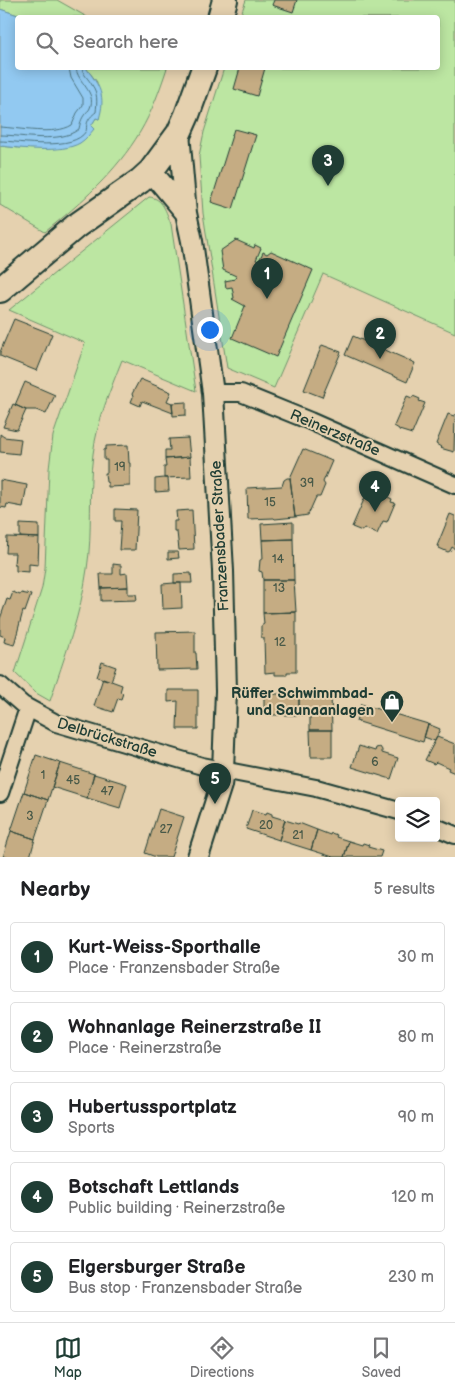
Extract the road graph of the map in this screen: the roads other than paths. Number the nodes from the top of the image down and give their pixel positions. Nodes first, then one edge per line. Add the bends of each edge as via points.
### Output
1 (208, 0) edge
2 (225, 0) edge
3 (204, 15) edge
4 (221, 15) edge
5 (186, 70) edge
6 (203, 70) edge
7 (179, 132) junction
8 (150, 161) junction
9 (186, 213) junction
10 (0, 290) edge
11 (213, 392) junction
12 (455, 485) edge
13 (0, 685) edge
14 (28, 708) junction
15 (223, 771) junction
16 (0, 793) edge
17 (395, 811) edge
18 (440, 828) edge
19 (455, 834) edge
20 (198, 857) edge

1 - 3 main road
2 - 4 main road
5 - 8 main road
6 - 7 main road
7 - 8 main road
7 - 9 street, Franzensbader Straße
8 - 9 street, Franzensbader Straße
8 - 10 main road via 140,181 76,226
9 - 11 street, Franzensbader Straße
11 - 12 street, Reinerzstraße via 241,393
11 - 15 street, Franzensbader Straße via 223,571 226,691
13 - 14 street, Delbrückstraße
14 - 15 street, Delbrückstraße via 56,723
14 - 16 street
15 - 17 street, Delbrückstraße via 316,788
15 - 20 street, Franzensbader Straße
18 - 19 street

